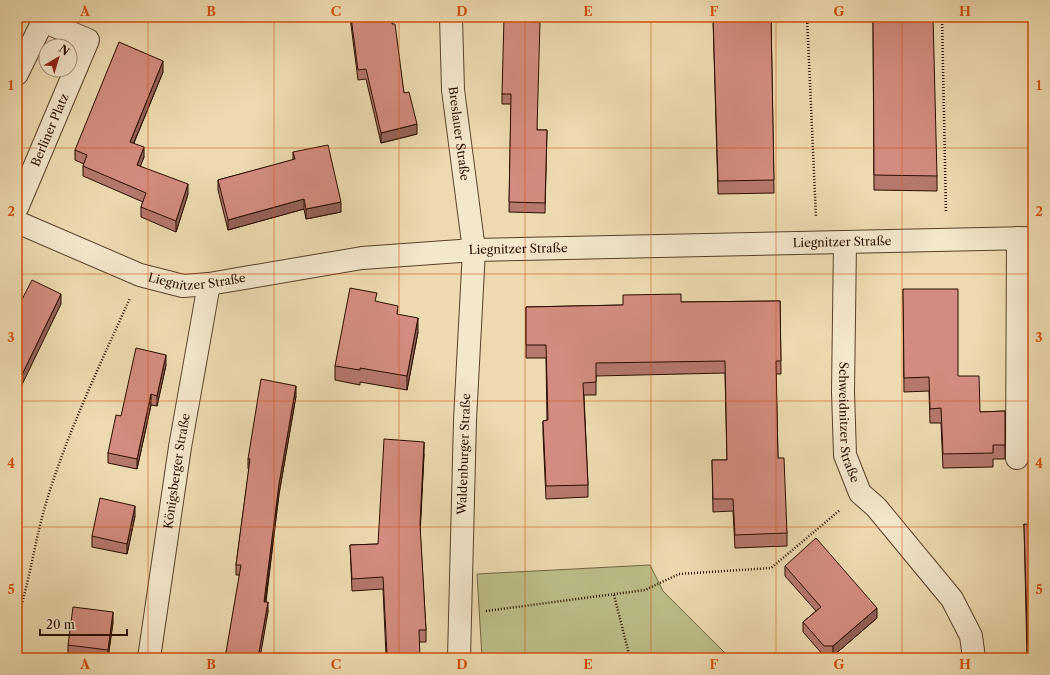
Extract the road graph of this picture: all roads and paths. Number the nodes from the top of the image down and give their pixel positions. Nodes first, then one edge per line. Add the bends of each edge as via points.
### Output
1 (451, 17) edge
2 (807, 17) edge
3 (942, 18) edge
4 (42, 19) edge
5 (17, 74) edge
6 (17, 208) edge
7 (17, 222) edge
8 (1026, 238) edge
9 (946, 239) junction
10 (845, 242) junction
11 (818, 243) junction
12 (474, 250) junction
13 (140, 275) junction
14 (209, 284) junction
15 (1017, 458) dead end
16 (860, 493) junction
17 (614, 595) junction
18 (459, 614) junction
19 (17, 619) edge
20 (149, 658) edge
21 (460, 658) edge
22 (630, 658) edge
23 (974, 658) edge

1 - 12 street, Breslauer Straße via 453,90
2 - 11 path
3 - 9 path
4 - 5 street, Berliner Platz
4 - 6 street, Berliner Platz via 88,40
7 - 13 street, Liegnitzer Straße
8 - 9 street, Liegnitzer Straße
8 - 15 street
9 - 10 street, Liegnitzer Straße
10 - 11 street, Liegnitzer Straße
10 - 16 street, Schweidnitzer Straße via 845,455
11 - 12 street, Liegnitzer Straße
12 - 14 street, Liegnitzer Straße via 362,258
12 - 18 street, Waldenburger Straße
13 - 14 street, Liegnitzer Straße via 183,286
13 - 19 path via 82,405 53,481
14 - 20 street, Königsberger Straße via 180,447
16 - 17 path via 771,568 679,574 645,590
16 - 23 street, Schweidnitzer Straße via 876,507 952,599 971,636
17 - 18 path
17 - 22 path
18 - 21 street, Waldenburger Straße

